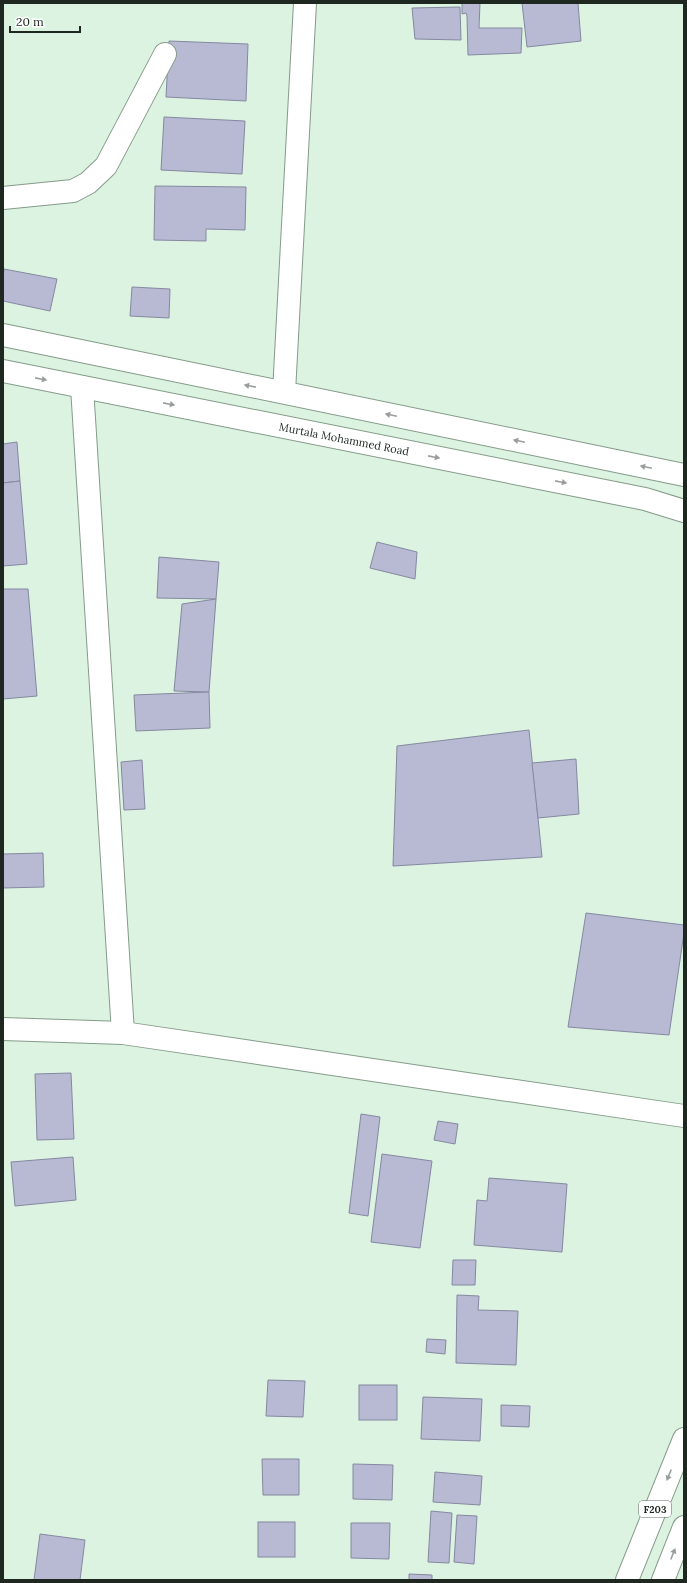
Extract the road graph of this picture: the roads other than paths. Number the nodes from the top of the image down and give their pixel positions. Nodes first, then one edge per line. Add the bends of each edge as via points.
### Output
1 (305, 3) edge
2 (165, 54) dead end
3 (3, 198) edge
4 (3, 336) edge
5 (3, 371) edge
6 (82, 387) junction
7 (284, 392) junction
8 (684, 476) edge
9 (684, 511) edge
10 (3, 1029) edge
11 (123, 1033) junction
12 (684, 1116) edge
13 (684, 1439) edge
14 (684, 1527) edge
15 (627, 1580) edge
16 (662, 1580) edge

1 - 7 street
2 - 3 street via 106,166 88,183 73,191
7 -> 4 street
5 -> 6 street, Murtala Mohammed Road
6 -> 9 street, Murtala Mohammed Road via 645,499
6 - 11 street
8 -> 7 street
10 - 11 street
11 - 12 street
13 -> 15 street, F203
16 -> 14 street, F203

